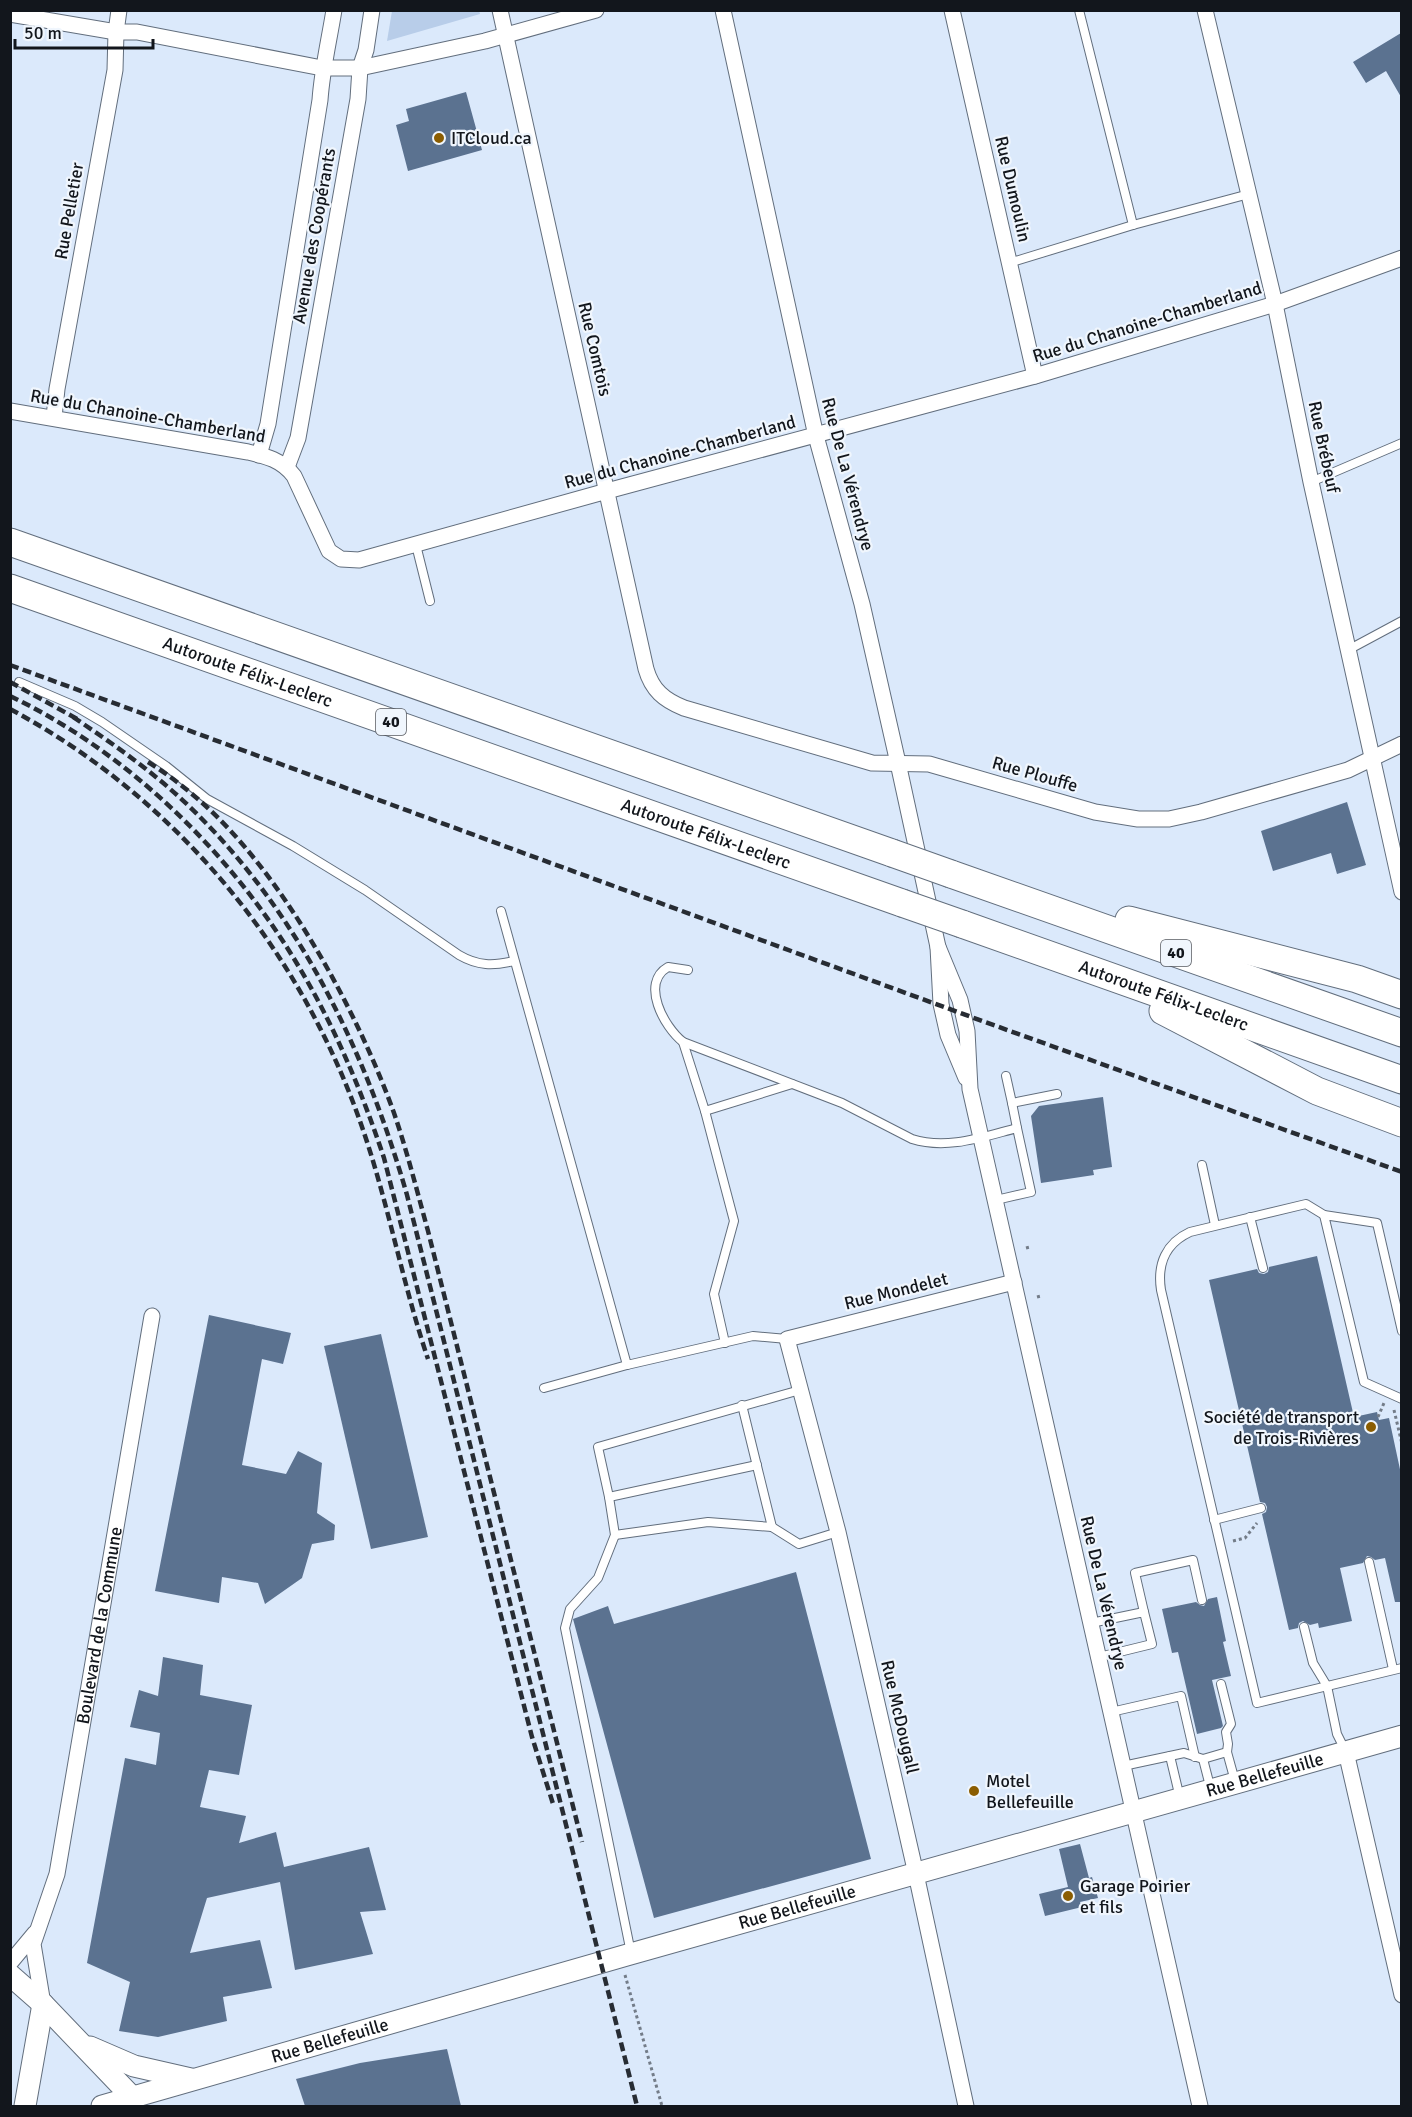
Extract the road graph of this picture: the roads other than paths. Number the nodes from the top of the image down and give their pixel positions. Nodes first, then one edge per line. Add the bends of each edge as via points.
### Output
1 (119, 10) edge
2 (334, 10) edge
3 (372, 10) edge
4 (501, 10) edge
5 (596, 10) edge
6 (723, 10) edge
7 (952, 10) edge
8 (1079, 10) edge
9 (1205, 10) edge
10 (10, 14) edge
11 (116, 32) junction
12 (506, 35) junction
13 (322, 68) junction
14 (360, 68) junction
15 (1249, 194) junction
16 (1133, 225) junction
17 (1401, 258) edge
18 (1010, 263) junction
19 (1275, 304) junction
20 (1035, 376) junction
21 (10, 411) edge
22 (54, 417) junction
23 (816, 436) junction
24 (1401, 442) edge
25 (260, 454) junction
26 (287, 467) junction
27 (1311, 482) junction
28 (607, 491) junction
29 (10, 543) edge
30 (416, 545) junction
31 (10, 588) edge
32 (430, 601) dead end
33 (1401, 621) edge
34 (1348, 650) junction
35 (19, 682) dead end
36 (658, 693) joint
37 (1401, 744) edge
38 (1373, 759) junction
39 (898, 763) junction
40 (1398, 864) edge
41 (951, 874) junction
42 (1401, 892) edge
43 (501, 911) dead end
44 (514, 961) junction
45 (1071, 964) junction
46 (688, 970) dead end
47 (1401, 995) edge
48 (1401, 1033) edge
49 (682, 1042) junction
50 (1006, 1076) dead end
51 (1401, 1080) edge
52 (792, 1084) junction
53 (1057, 1094) dead end
54 (1012, 1103) junction
55 (705, 1111) junction
56 (1401, 1123) edge
57 (1017, 1128) junction
58 (981, 1137) junction
59 (1202, 1165) dead end
60 (996, 1200) junction
61 (1324, 1215) junction
62 (1250, 1217) junction
63 (1215, 1226) junction
64 (1263, 1268) dead end
65 (1014, 1282) junction
66 (152, 1316) dead end
67 (1401, 1331) edge
68 (787, 1339) junction
69 (725, 1343) junction
70 (627, 1365) junction
71 (544, 1388) dead end
72 (800, 1390) junction
73 (1401, 1399) edge
74 (742, 1405) junction
75 (757, 1465) junction
76 (609, 1497) junction
77 (1261, 1508) dead end
78 (1214, 1520) junction
79 (772, 1527) junction
80 (838, 1532) junction
81 (615, 1535) junction
82 (1369, 1562) dead end
83 (1202, 1600) dead end
84 (1144, 1612) junction
85 (1091, 1623) junction
86 (1305, 1626) dead end
87 (1099, 1657) junction
88 (1397, 1669) edge
89 (1221, 1684) dead end
90 (1327, 1686) junction
91 (1111, 1712) junction
92 (1401, 1736) edge
93 (1227, 1752) junction
94 (1346, 1752) junction
95 (1170, 1756) junction
96 (1199, 1758) junction
97 (1123, 1766) junction
98 (1235, 1782) junction
99 (1211, 1790) junction
100 (1180, 1798) junction
101 (1134, 1812) junction
102 (916, 1874) junction
103 (37, 1930) junction
104 (10, 1963) edge
105 (628, 1964) junction
106 (10, 1975) edge
107 (1401, 1995) edge
108 (43, 2004) junction
109 (79, 2041) junction
110 (195, 2080) junction
111 (133, 2098) junction
112 (25, 2106) edge
113 (102, 2106) edge
114 (966, 2106) edge
115 (1200, 2106) edge

1 - 11 street, Rue Pelletier
2 - 13 street, Avenue des Coopérants
3 - 14 street, Avenue des Coopérants
4 - 12 street, Rue Comtois
5 - 12 street
6 - 23 street, Rue De La Vérendrye
7 - 18 street, Rue Dumoulin
8 - 16 lane
9 - 15 street, Rue Brébeuf
10 - 11 street
11 - 13 street via 137,32
11 - 22 street, Rue Pelletier via 115,70
12 - 14 street
12 - 28 street, Rue Comtois
13 - 14 street
13 - 25 street, Avenue des Coopérants via 270,412
14 - 26 street, Avenue des Coopérants via 358,99 298,438
15 - 16 lane
15 - 19 street, Rue Brébeuf
16 - 18 lane
17 - 19 street, Rue du Chanoine-Chamberland
18 - 20 street, Rue Dumoulin
19 - 20 street, Rue du Chanoine-Chamberland
19 - 27 street, Rue Brébeuf
20 - 23 street, Rue du Chanoine-Chamberland
21 - 22 street, Rue du Chanoine-Chamberland
22 - 25 street, Rue du Chanoine-Chamberland
23 - 28 street, Rue du Chanoine-Chamberland
23 - 39 street, Rue De La Vérendrye via 862,604
24 - 27 lane
25 - 26 street, Rue du Chanoine-Chamberland
26 - 30 street, Rue du Chanoine-Chamberland via 301,488 325,546 337,557 366,559
27 - 34 street, Rue Brébeuf
28 - 30 street, Rue du Chanoine-Chamberland
28 - 36 street, Rue Comtois via 647,672
29 - 41 highway, 40, bridge
30 - 32 lane
31 - 45 highway, Autoroute Félix-Leclerc / 40, bridge
33 - 34 lane
34 - 38 street, Rue Brébeuf
35 - 44 lane via 102,722 207,799 365,890 459,955 486,965
36 - 39 street, Rue Plouffe via 684,708 805,744 872,763
37 - 38 street, Rue Plouffe
38 - 39 street, Rue Plouffe via 1348,770 1201,812 1158,820 1095,812 929,764
38 - 40 street, Rue Brébeuf
39 - 58 street, Rue De La Vérendrye via 938,947 960,1000 967,1031 970,1089
40 - 42 street, Rue Brébeuf
41 - 47 highway via 1357,979
41 - 48 highway, 40
43 - 44 lane
44 - 70 lane
45 - 51 highway, Autoroute Félix-Leclerc / 40
45 - 56 highway via 1317,1091
46 - 49 lane via 668,967 658,975 656,983 665,1023
49 - 52 lane
49 - 55 lane
50 - 54 lane
52 - 55 lane
52 - 58 lane via 842,1102 921,1142 943,1145
53 - 54 lane
54 - 57 lane
55 - 69 lane via 734,1221 714,1294
57 - 58 lane
57 - 60 lane via 1031,1192
58 - 60 street, Rue De La Vérendrye
59 - 63 lane
60 - 65 street, Rue De La Vérendrye
61 - 62 lane via 1306,1204
61 - 67 lane via 1377,1223
61 - 73 lane via 1364,1382
62 - 63 lane
62 - 64 lane
63 - 78 lane via 1178,1239 1165,1254 1160,1274
65 - 68 street, Rue Mondelet
65 - 85 street, Rue De La Vérendrye
66 - 103 street, Boulevard de la Commune via 57,1874
68 - 69 lane via 753,1336
68 - 72 street, Rue McDougall
69 - 70 lane
70 - 71 lane
72 - 74 lane
72 - 80 street, Rue McDougall
74 - 75 lane
74 - 76 lane via 598,1447
75 - 76 lane
75 - 79 lane
76 - 81 lane
77 - 78 lane
78 - 90 lane via 1257,1703
79 - 80 lane via 799,1544
79 - 81 lane via 708,1522
80 - 102 street, Rue McDougall
81 - 105 lane via 598,1578 570,1609 565,1628
82 - 88 lane
83 - 84 lane via 1193,1560 1135,1573
84 - 85 lane
84 - 87 lane via 1152,1644
85 - 87 street, Rue De La Vérendrye
86 - 90 lane via 1313,1663
87 - 91 street, Rue De La Vérendrye
88 - 90 lane
89 - 93 lane via 1231,1724 1226,1732
90 - 94 lane via 1337,1734
91 - 96 lane via 1185,1695
91 - 97 street, Rue De La Vérendrye
92 - 94 main road, Rue Bellefeuille
93 - 96 lane
93 - 98 lane
94 - 98 main road, Rue Bellefeuille
94 - 107 street
95 - 96 lane via 1184,1753
95 - 97 lane
95 - 100 lane
96 - 99 lane
97 - 101 street, Rue De La Vérendrye
98 - 99 main road, Rue Bellefeuille
99 - 100 main road, Rue Bellefeuille
100 - 101 main road, Rue Bellefeuille
101 - 102 main road, Rue Bellefeuille
101 - 115 street, Rue De La Vérendrye
102 - 105 main road, Rue Bellefeuille
102 - 114 street, Rue McDougall
103 - 104 street, Boulevard de la Commune
103 - 108 street, Boulevard de la Commune via 33,1951
105 - 110 main road, Rue Bellefeuille
106 - 108 main road, Rue Bellefeuille
108 - 109 main road, Rue Bellefeuille
108 - 112 main road, Boulevard de la Commune
109 - 110 main road, Rue Bellefeuille via 135,2066
109 - 111 main road, Rue Bellefeuille
110 - 111 main road, Rue Bellefeuille
111 - 113 main road, Rue Bellefeuille

